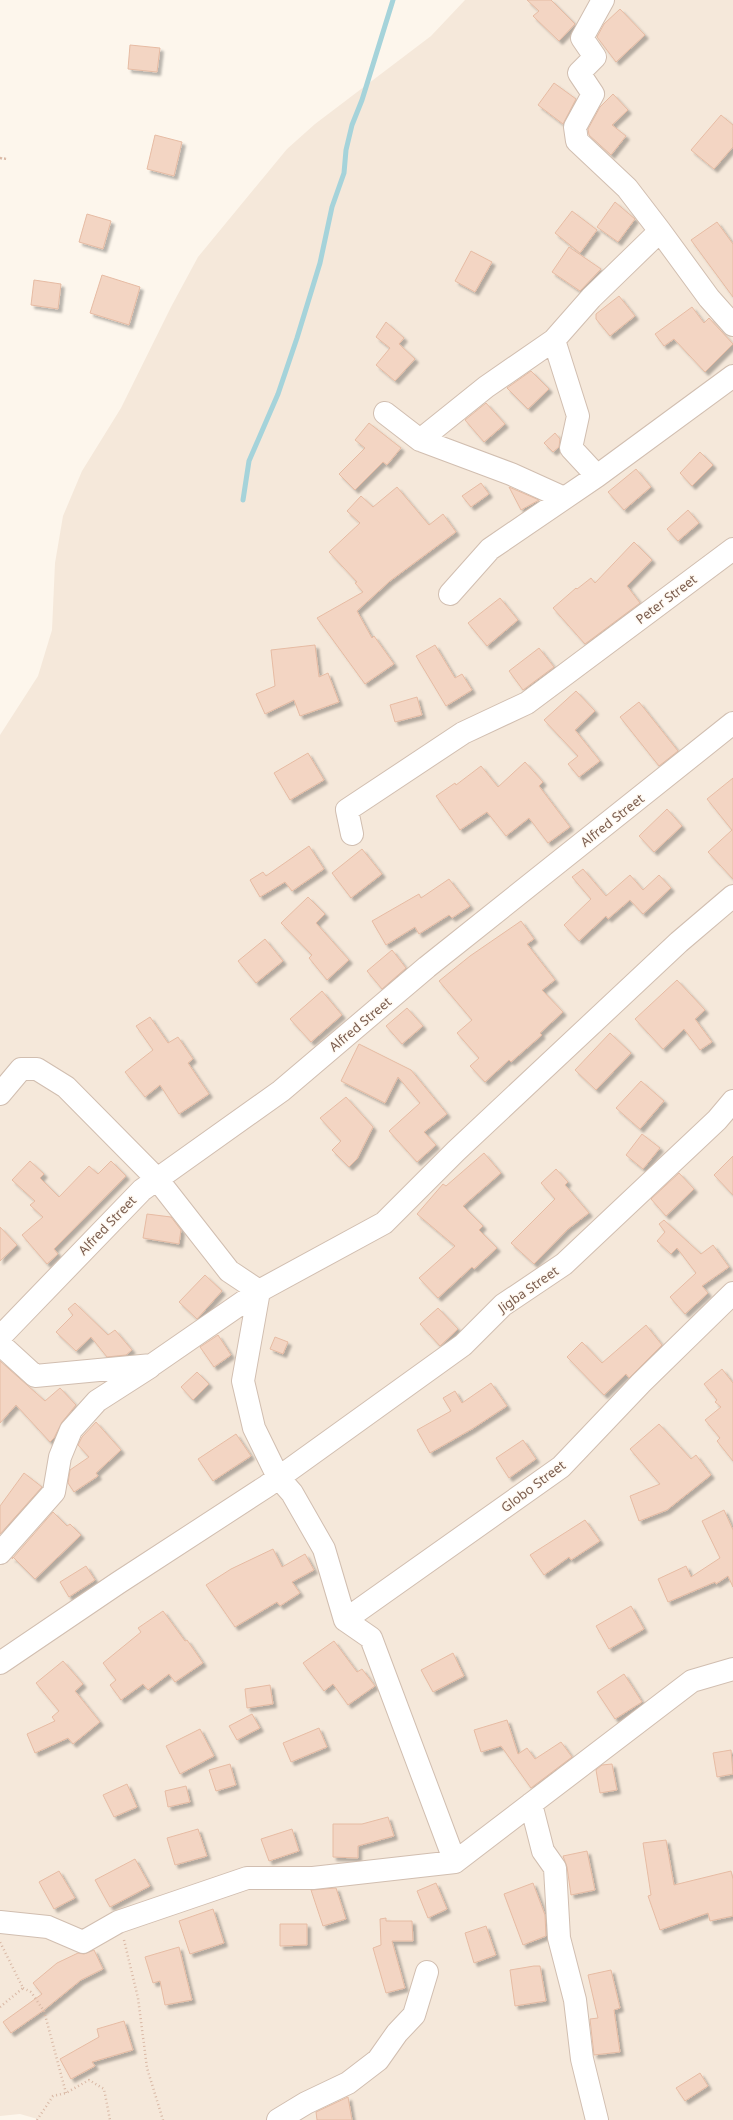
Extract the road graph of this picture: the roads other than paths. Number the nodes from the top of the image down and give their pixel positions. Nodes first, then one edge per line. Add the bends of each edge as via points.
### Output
1 (603, 0) edge
2 (660, 231) junction
3 (733, 325) edge
4 (554, 340) junction
5 (733, 376) edge
6 (384, 414) dead end
7 (420, 440) junction
8 (597, 476) junction
9 (564, 498) junction
10 (733, 549) edge
11 (450, 594) dead end
12 (733, 723) edge
13 (352, 834) dead end
14 (733, 896) edge
15 (0, 1066) edge
16 (21, 1069) junction
17 (0, 1094) edge
18 (733, 1101) edge
19 (157, 1179) junction
20 (259, 1291) junction
21 (733, 1293) edge
22 (0, 1337) edge
23 (0, 1344) edge
24 (152, 1365) junction
25 (272, 1481) junction
26 (0, 1553) edge
27 (345, 1620) junction
28 (0, 1663) edge
29 (733, 1668) edge
30 (531, 1804) junction
31 (455, 1862) junction
32 (0, 1922) edge
33 (428, 1972) dead end
34 (278, 2120) edge
35 (597, 2120) edge

1 - 2 street via 582,38 595,57 579,73 593,94 575,127 577,141 627,188
2 - 3 street via 709,298
2 - 4 street via 591,298
4 - 7 street via 486,387
4 - 8 street via 578,416 571,448
5 - 8 street
6 - 7 street
7 - 9 street via 511,474
8 - 9 street
9 - 11 street via 490,549
10 - 13 street, Peter Street via 527,703 463,733 347,810
12 - 19 street, Alfred Street via 427,967 281,1091
14 - 20 street via 668,953 456,1151 384,1223
15 - 16 street
16 - 17 street
16 - 19 street via 37,1069 66,1087
18 - 25 street, Jigba Street via 717,1120 564,1264 503,1305 463,1345
19 - 20 street via 229,1271
19 - 22 street, Alfred Street via 142,1190
20 - 24 street
20 - 25 street via 243,1381 254,1428
21 - 27 street, Globo Street via 641,1383 561,1467
23 - 24 street via 36,1376
24 - 26 street via 97,1401 71,1430 60,1457 54,1492
25 - 27 street via 292,1492 324,1549
25 - 28 street, Jigba Street
27 - 31 street via 371,1638
29 - 30 street via 692,1680
30 - 31 street
30 - 35 street via 543,1851 555,1868 559,1938 576,2000 582,2059
31 - 32 street via 314,1878 247,1878 118,1922 83,1942 48,1926
33 - 34 street via 414,2014 378,2060 348,2083

